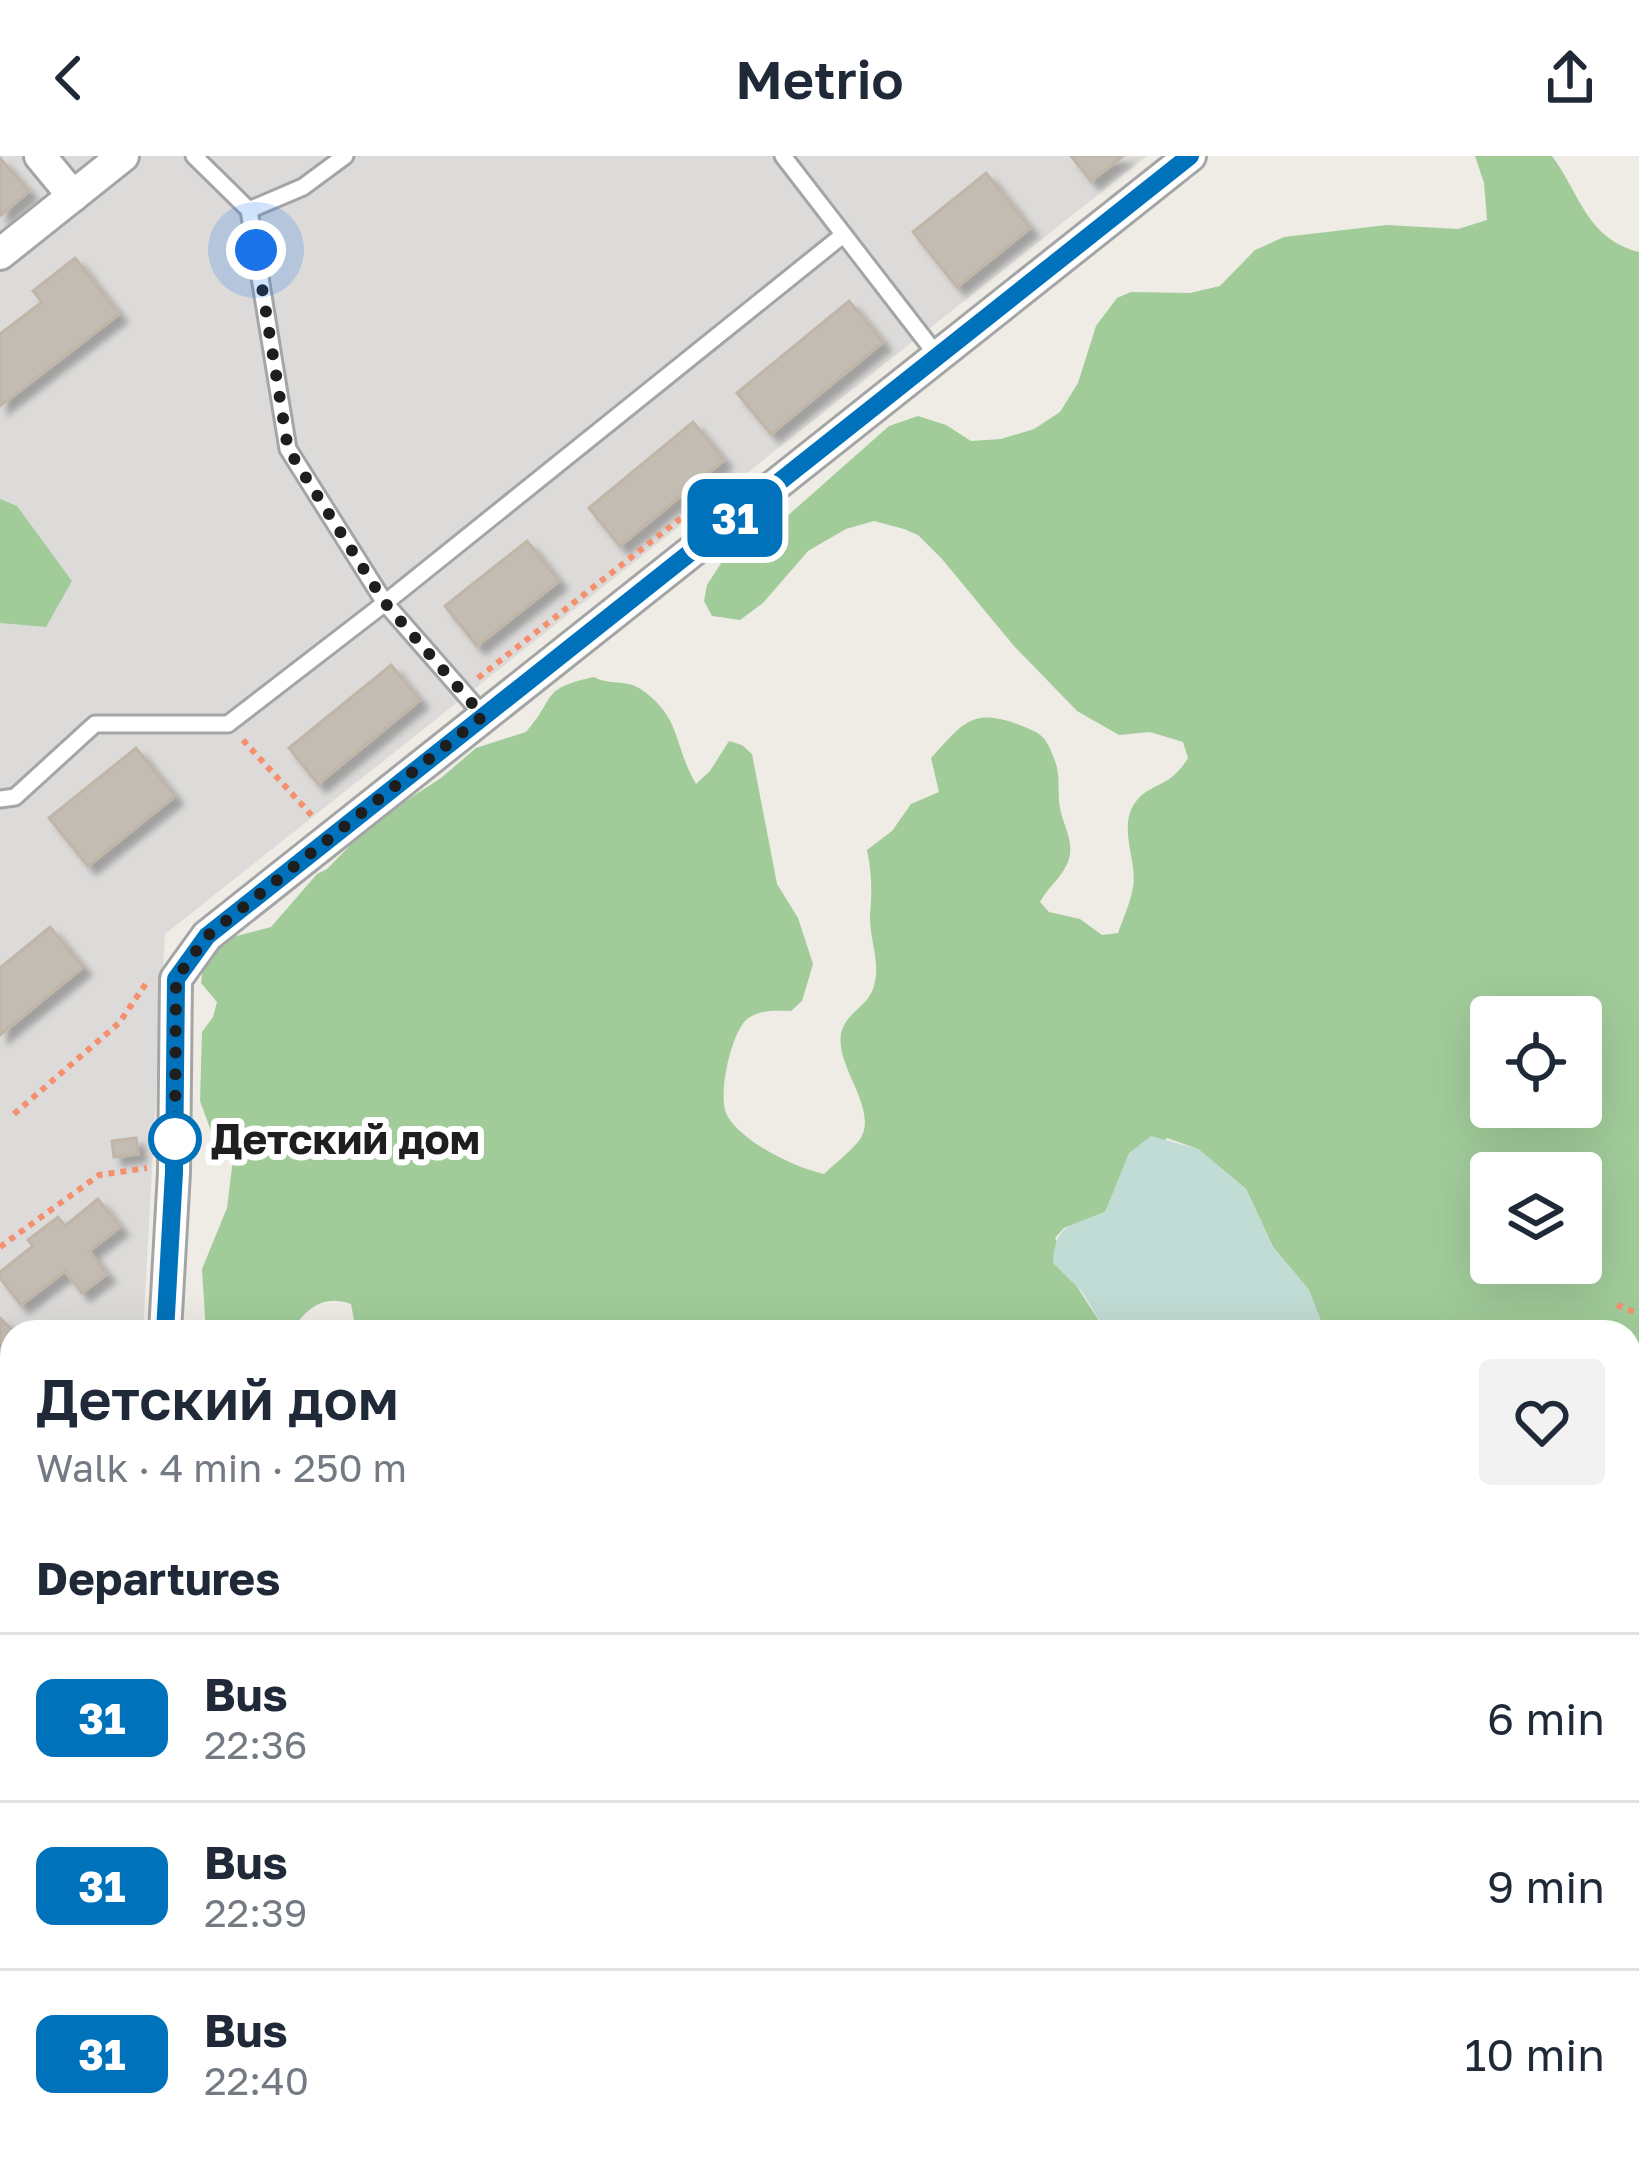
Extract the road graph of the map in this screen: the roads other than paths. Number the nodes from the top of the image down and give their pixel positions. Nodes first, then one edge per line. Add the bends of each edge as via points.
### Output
1 (40, 156) edge
2 (123, 156) edge
3 (194, 156) edge
4 (345, 156) edge
5 (783, 156) edge
6 (1190, 156) edge
7 (73, 196) junction
8 (249, 210) junction
9 (842, 235) junction
10 (0, 254) edge
11 (939, 358) junction
12 (385, 603) junction
13 (483, 716) junction
14 (0, 800) edge
15 (166, 1320) edge

1 - 7 street
2 - 7 street
3 - 8 lane
4 - 8 lane via 303,187
5 - 9 lane
6 - 11 street
7 - 10 street
8 - 12 lane via 288,449
9 - 11 lane
9 - 12 lane
11 - 13 street
12 - 13 lane
12 - 14 lane via 228,724 95,724 15,797
13 - 15 street via 207,936 176,979

